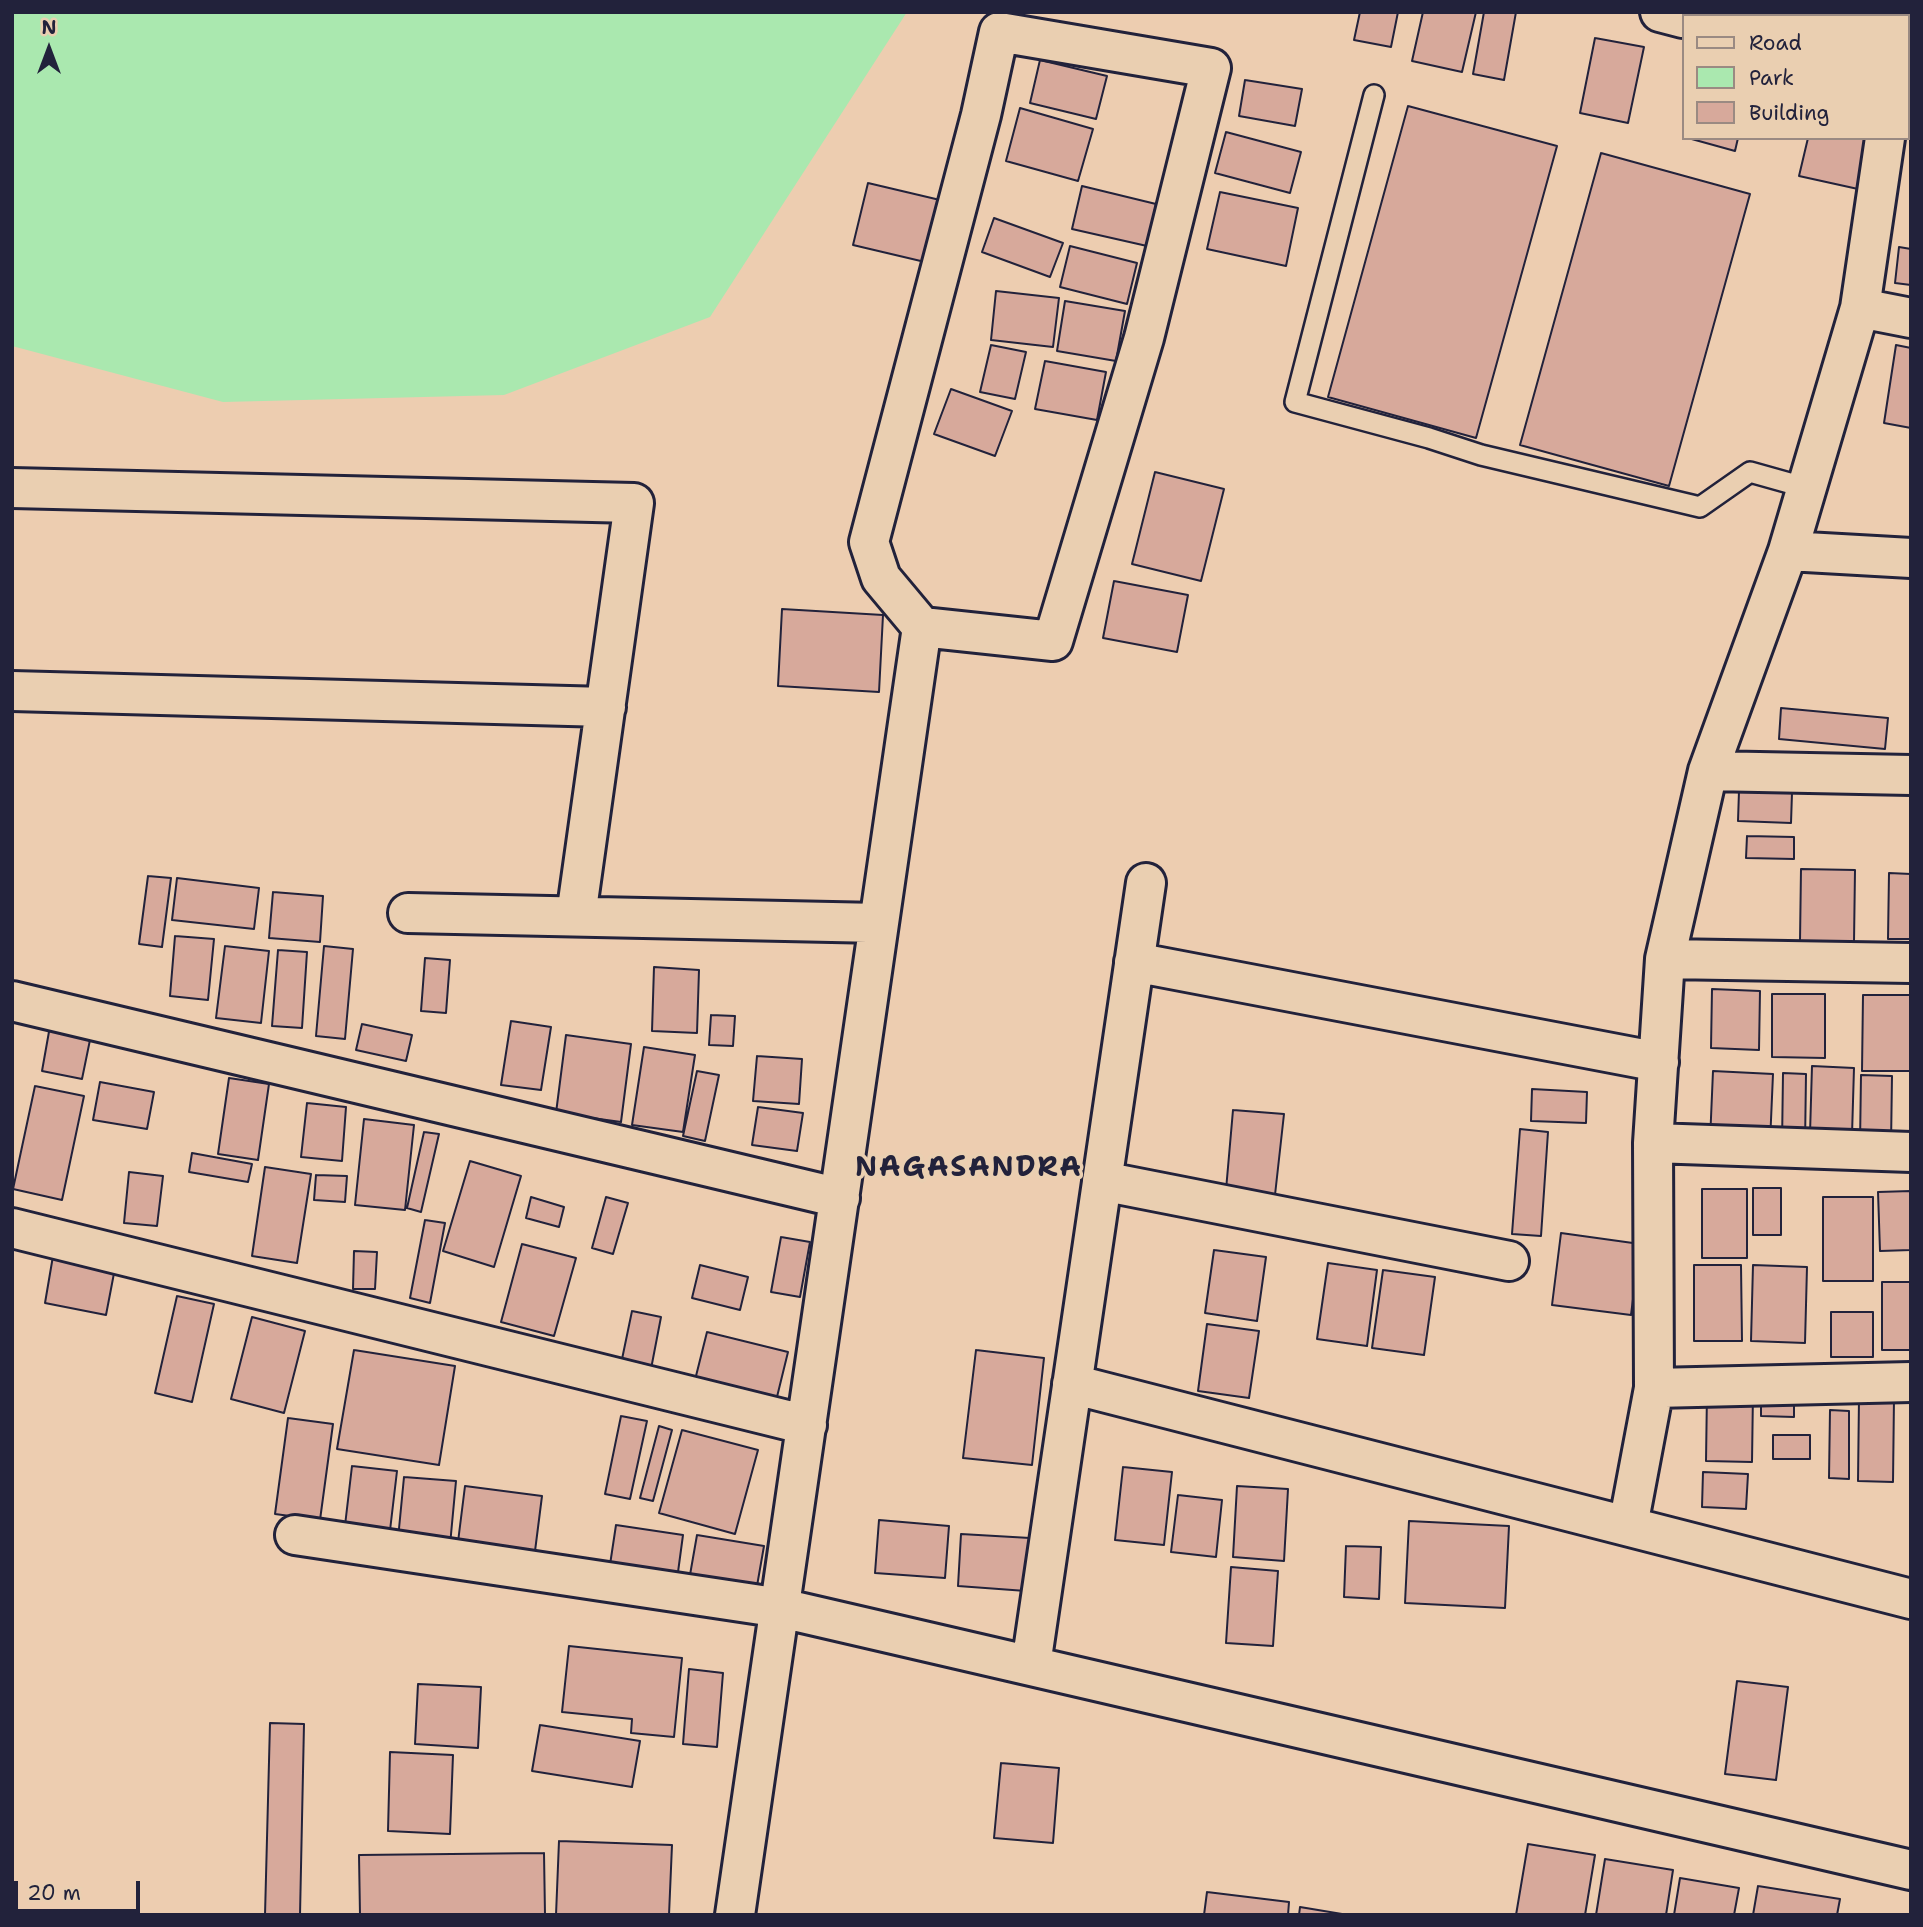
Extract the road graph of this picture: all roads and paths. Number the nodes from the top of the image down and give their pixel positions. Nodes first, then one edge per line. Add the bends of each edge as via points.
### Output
1 (1660, 12) edge
2 (1682, 18) edge
3 (1374, 95) dead end
4 (1885, 140) edge
5 (1860, 308) junction
6 (1911, 318) edge
7 (12, 488) edge
8 (1807, 488) junction
9 (1788, 551) junction
10 (1911, 558) edge
11 (922, 627) junction
12 (12, 691) edge
13 (606, 707) junction
14 (1709, 771) junction
15 (1911, 775) edge
16 (1146, 883) dead end
17 (408, 913) dead end
18 (576, 916) junction
19 (879, 923) junction
20 (1665, 959) junction
21 (1134, 962) junction
22 (1911, 963) edge
23 (12, 1001) edge
24 (1659, 1062) junction
25 (1653, 1143) junction
26 (1911, 1152) edge
27 (1102, 1181) junction
28 (840, 1198) junction
29 (12, 1228) edge
30 (1509, 1261) dead end
31 (1911, 1382) edge
32 (1072, 1384) junction
33 (1654, 1388) junction
34 (807, 1425) junction
35 (1628, 1526) junction
36 (295, 1535) dead end
37 (1911, 1599) edge
38 (781, 1608) junction
39 (1031, 1665) junction
40 (1911, 1870) edge
41 (735, 1915) edge

1 - 2 street
3 - 8 lane via 1295,401 1481,455 1700,508 1750,472
4 - 5 street
5 - 6 street
5 - 8 street
7 - 13 street via 635,503
8 - 9 street
9 - 10 street
9 - 14 street
11 - 11 street via 881,578 869,542 999,32 1211,68 1144,338 1052,641
11 - 19 street
12 - 13 street
13 - 18 street
14 - 15 street
14 - 20 street
16 - 21 street
17 - 18 street
18 - 19 street
19 - 28 street
20 - 22 street
20 - 24 street
21 - 24 street
21 - 27 street
23 - 28 street
24 - 25 street
25 - 26 street
25 - 33 street
27 - 30 street
27 - 32 street
28 - 34 street
29 - 34 street
31 - 33 street
32 - 35 street
32 - 39 street
33 - 35 street
34 - 38 street
35 - 37 street
36 - 38 street
38 - 39 street
38 - 41 street
39 - 40 street

